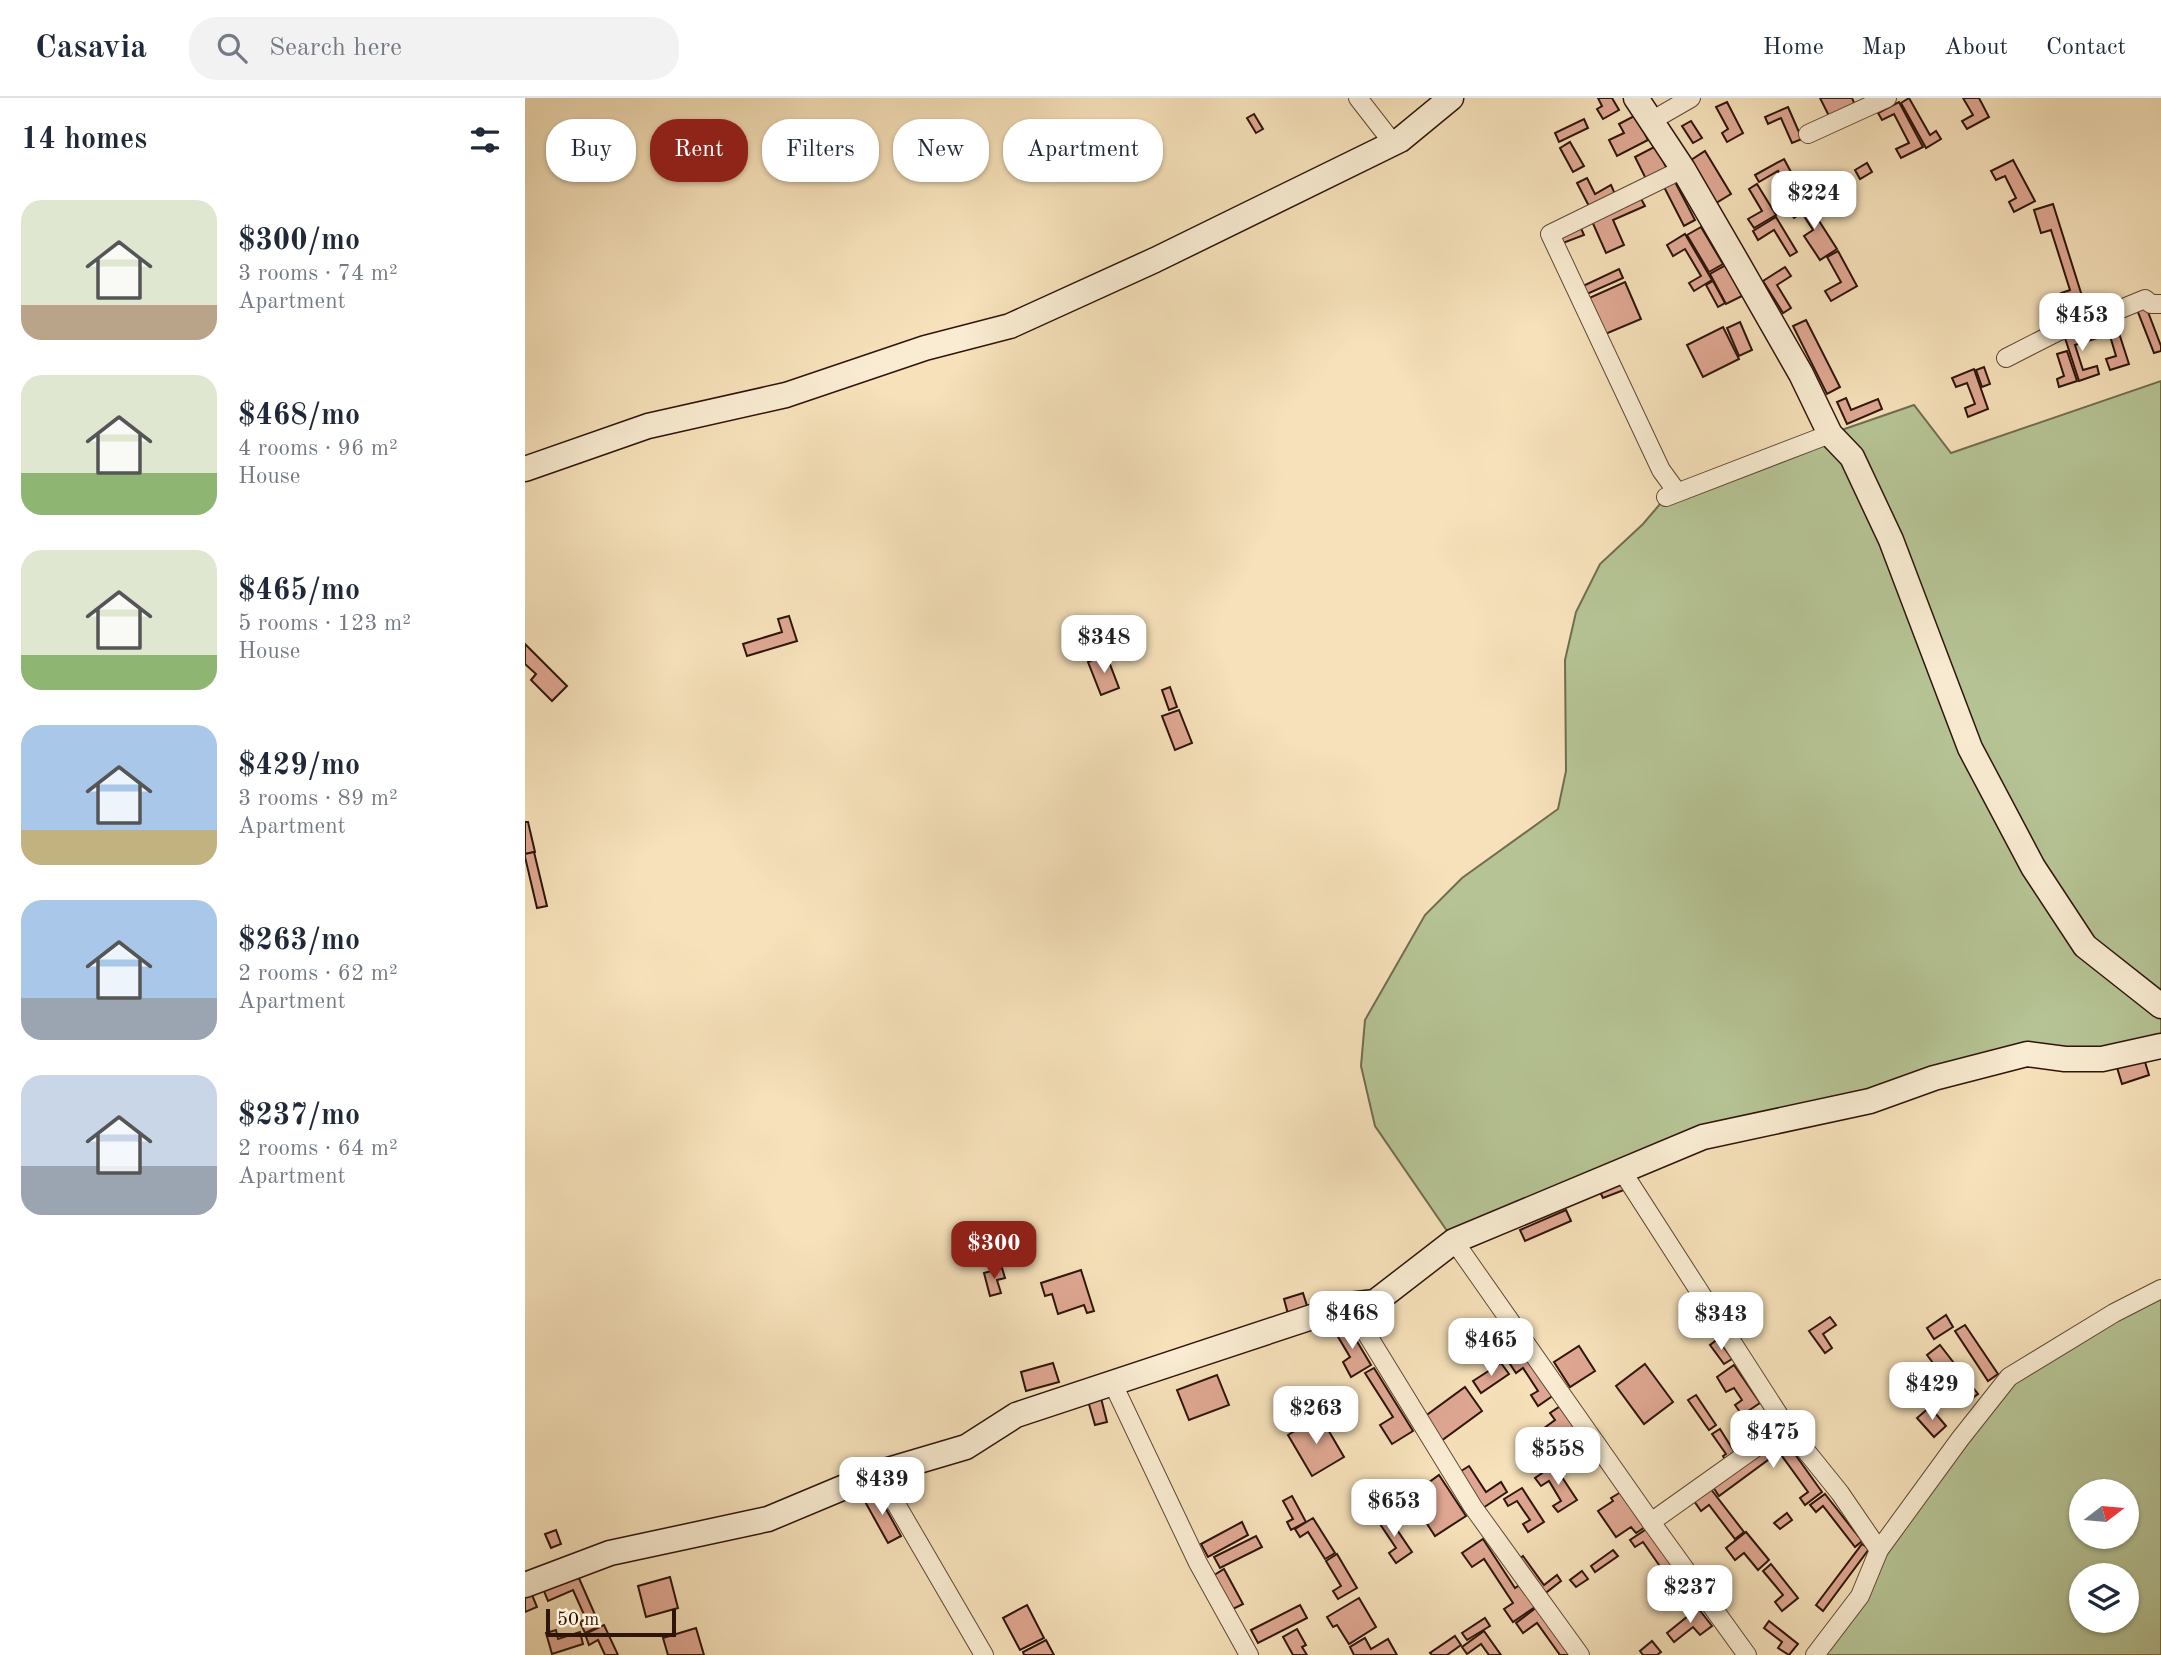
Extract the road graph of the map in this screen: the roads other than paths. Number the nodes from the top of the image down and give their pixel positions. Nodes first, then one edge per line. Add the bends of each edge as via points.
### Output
1 (1357, 98) edge
2 (1451, 98) edge
3 (1636, 98) edge
4 (1691, 98) edge
5 (1887, 98) edge
6 (1651, 121) junction
7 (1808, 134) dead end
8 (1393, 143) junction
9 (1683, 169) junction
10 (2161, 304) edge
11 (2006, 358) dead end
12 (1830, 434) junction
13 (525, 470) edge
14 (2161, 1006) edge
15 (2161, 1046) edge
16 (1622, 1171) junction
17 (1454, 1241) junction
18 (2161, 1289) edge
19 (1349, 1306) junction
20 (1113, 1384) junction
21 (1786, 1426) junction
22 (878, 1473) junction
23 (1651, 1522) junction
24 (1879, 1550) junction
25 (525, 1585) edge
26 (984, 1655) edge
27 (1249, 1655) edge
28 (1580, 1655) edge
29 (1747, 1655) edge
30 (1815, 1655) edge

1 - 8 street
2 - 8 street
3 - 6 street
4 - 6 street
5 - 7 street
6 - 9 street
8 - 13 street via 1010,326 926,348 786,395 648,426
9 - 12 street via 1801,374
9 - 12 street via 1550,234 1671,495
10 - 11 street via 2145,299 2057,332
12 - 14 street via 1852,457 1891,540 1970,748 2033,867 2085,946
15 - 16 street via 2102,1059 2027,1054 1934,1078 1870,1101 1703,1138
16 - 17 street
16 - 21 street
17 - 19 street via 1375,1302
17 - 23 street
18 - 24 street via 2009,1377
19 - 20 street
19 - 28 street via 1473,1507
20 - 22 street via 1016,1415 966,1447
20 - 27 street via 1198,1563
21 - 23 street
21 - 24 street
22 - 25 street via 768,1519 611,1553
22 - 26 street
23 - 29 street
24 - 30 street via 1860,1596

